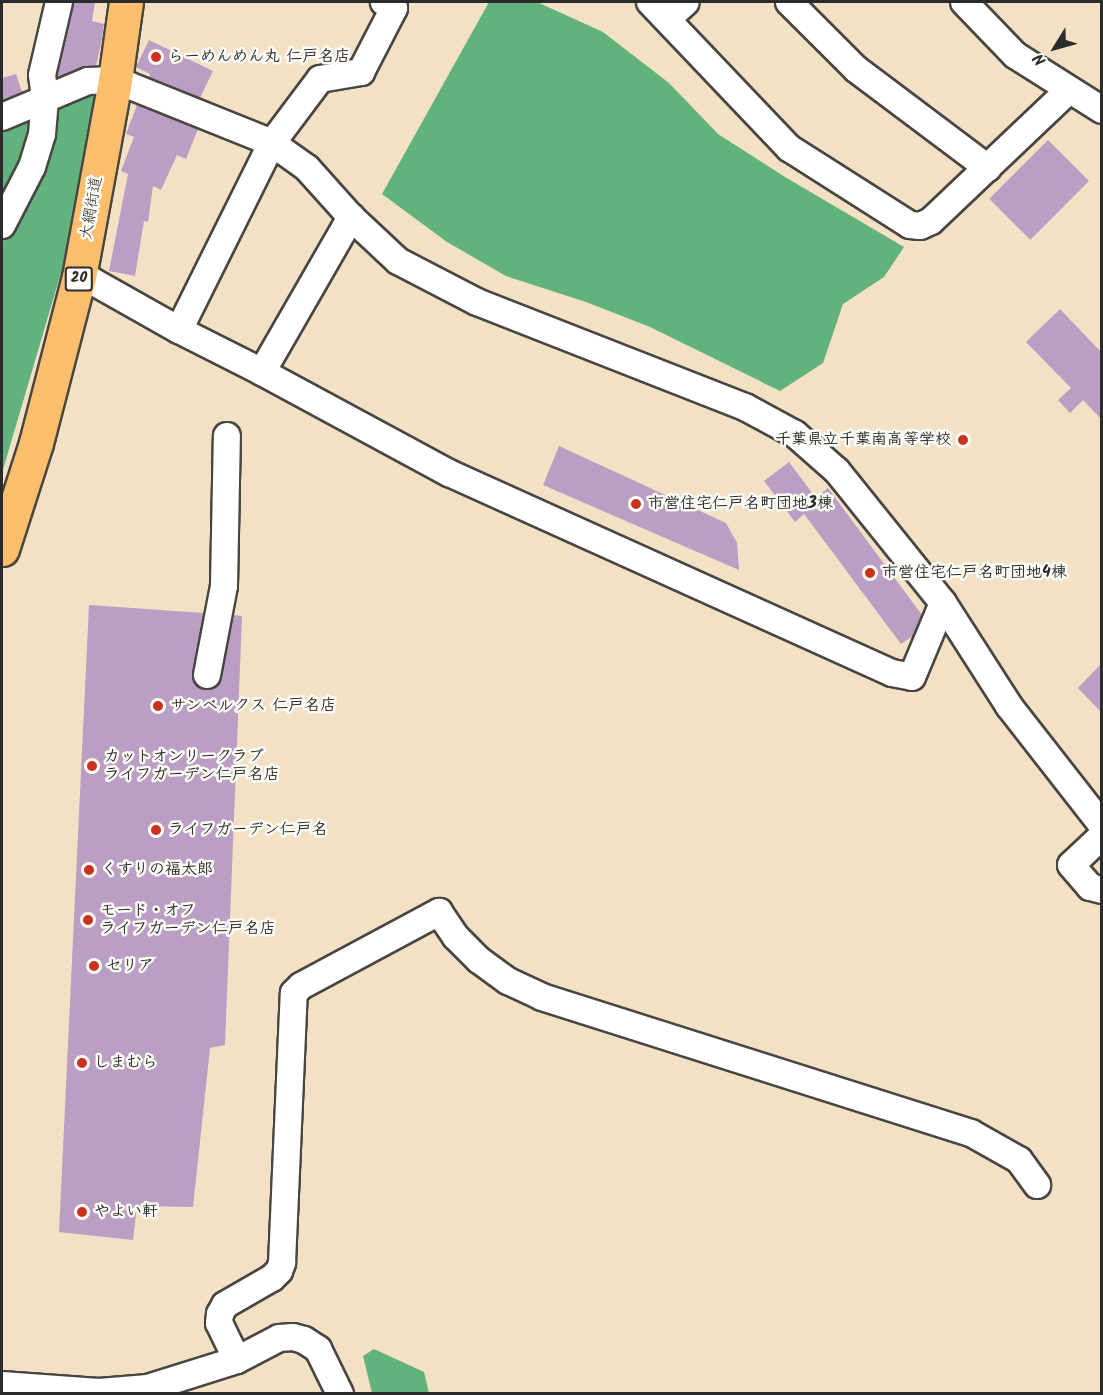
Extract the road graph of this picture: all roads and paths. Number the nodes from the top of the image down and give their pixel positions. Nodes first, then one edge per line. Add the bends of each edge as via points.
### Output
1 (59, 2) edge
2 (126, 2) edge
3 (384, 2) edge
4 (686, 2) edge
5 (789, 2) edge
6 (964, 2) edge
7 (658, 10) edge
8 (115, 80) junction
9 (1068, 91) junction
10 (45, 99) junction
11 (1101, 110) edge
12 (2, 117) edge
13 (272, 143) junction
14 (988, 168) junction
15 (351, 217) junction
16 (2, 225) edge
17 (79, 277) junction
18 (179, 330) junction
19 (262, 372) junction
20 (227, 436) dead end
21 (2, 549) edge
22 (943, 603) junction
23 (207, 675) dead end
24 (1101, 825) edge
25 (1101, 836) edge
26 (1101, 890) edge
27 (1037, 1185) dead end
28 (237, 1359) junction
29 (2, 1385) edge
30 (340, 1394) edge

1 - 10 street via 42,75
2 - 8 main road, 大網街道 / 20
3 - 13 street via 394,8 361,72 320,79
4 - 7 street
5 - 14 street via 856,69
6 - 9 street via 1015,55
7 - 14 street via 789,147 910,225 931,221
8 - 10 street via 88,81
8 - 13 street
8 - 17 main road, 大網街道 / 20
9 - 11 street
9 - 14 street
10 - 12 street
10 - 16 street via 42,134 32,167
13 - 15 street via 307,168
13 - 18 street
15 - 19 street
15 - 22 street via 398,261 477,302 745,407 795,434 837,471
17 - 18 street via 93,281
17 - 21 main road, 大網街道 / 20 via 36,443
18 - 19 street
19 - 22 street via 449,473 892,673 912,677
20 - 23 street via 224,586
22 - 24 street via 1009,706
25 - 26 street via 1071,865 1090,887
27 - 28 street via 1019,1160 971,1133 542,997 508,981 479,960 439,912 294,993 282,1263 272,1278 225,1305 219,1314 219,1323
28 - 29 street via 169,1382 123,1392
28 - 30 street via 279,1338 304,1340 318,1349

